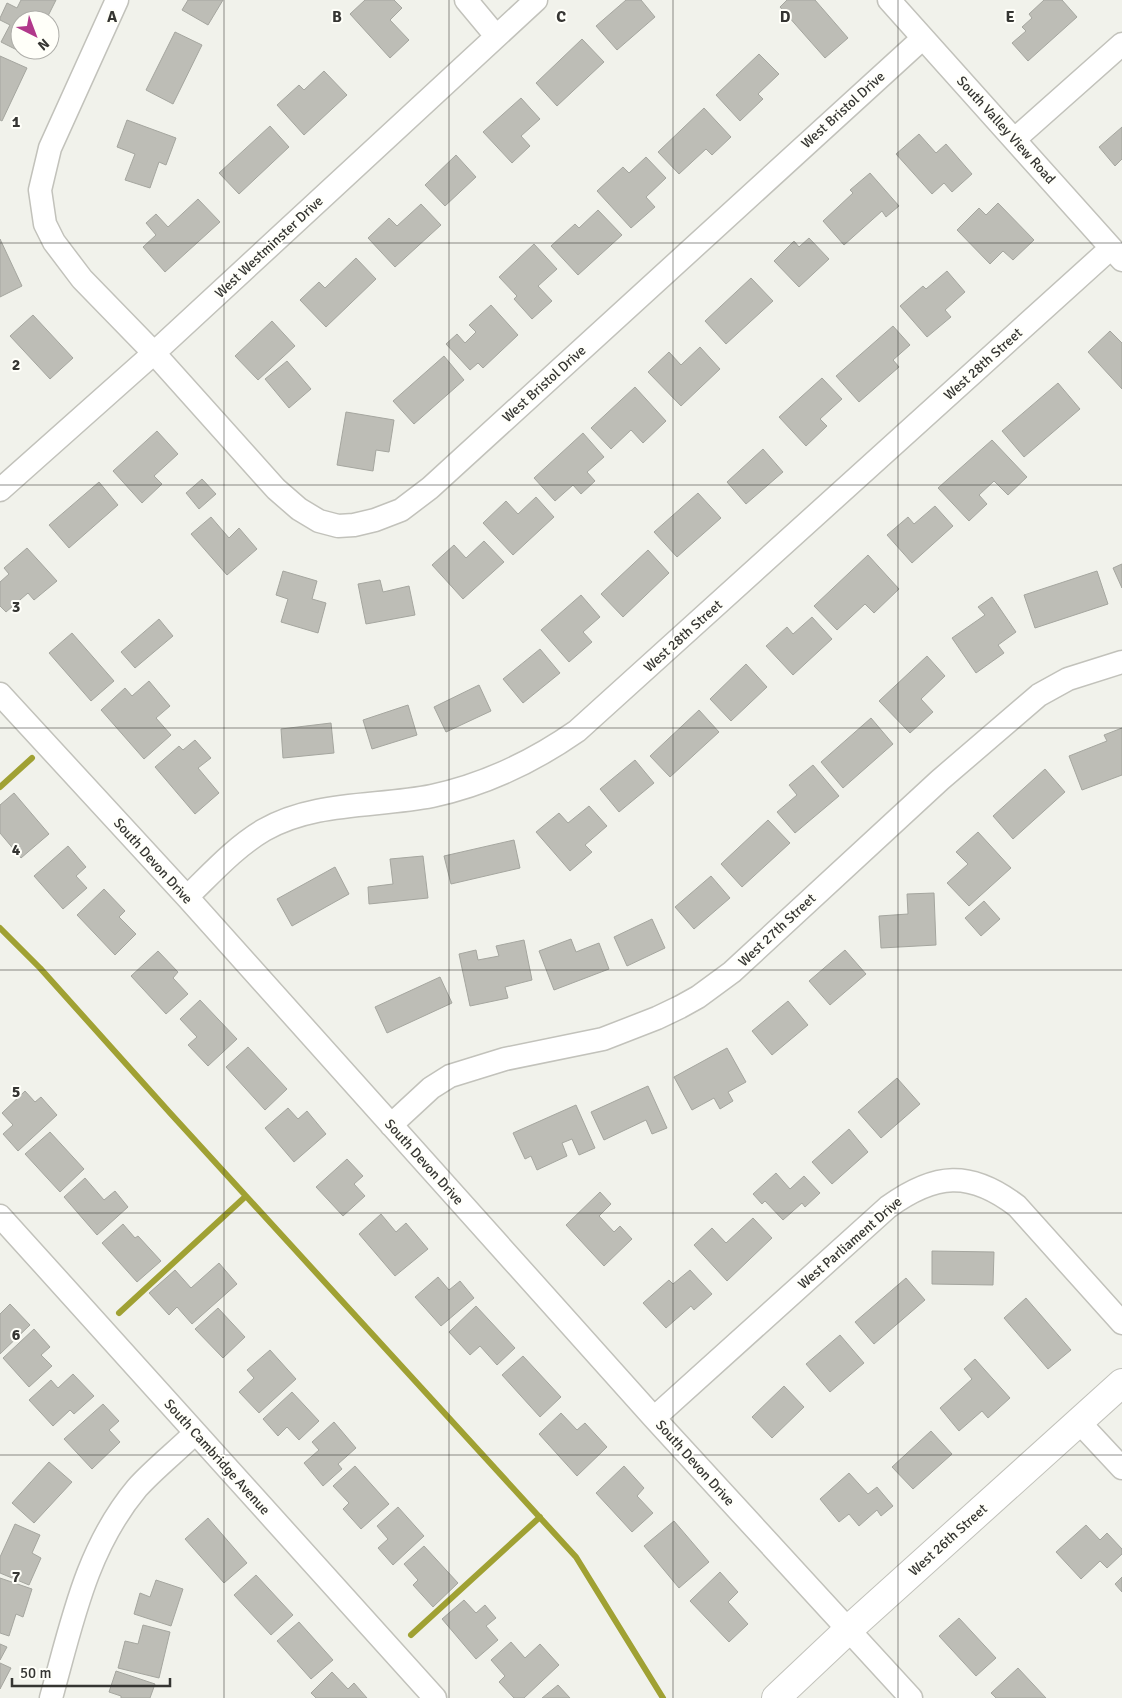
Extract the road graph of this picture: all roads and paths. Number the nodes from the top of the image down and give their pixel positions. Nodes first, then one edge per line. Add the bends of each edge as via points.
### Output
1 (117, 0) edge
2 (466, 0) edge
3 (536, 0) edge
4 (889, 0) edge
5 (496, 36) junction
6 (923, 38) junction
7 (1122, 44) edge
8 (1015, 139) junction
9 (1117, 254) edge
10 (154, 353) junction
11 (0, 490) edge
12 (1122, 662) edge
13 (0, 694) edge
14 (186, 897) junction
15 (391, 1125) junction
16 (1, 1219) edge
17 (1122, 1323) edge
18 (1122, 1383) edge
19 (654, 1418) junction
20 (1079, 1422) junction
21 (195, 1433) junction
22 (1122, 1468) edge
23 (848, 1630) junction
24 (51, 1698) edge
25 (435, 1698) edge
26 (776, 1698) edge
27 (912, 1698) edge

1 - 10 street, West Bristol Drive via 50,148 40,190 46,224 54,242 82,279
2 - 5 street
3 - 5 street, West Westminster Drive
4 - 6 street, South Valley View Road
5 - 10 street, West Westminster Drive
6 - 8 street, South Valley View Road
6 - 10 street, West Bristol Drive via 430,488 401,510 354,526 319,521 299,510 276,489
7 - 8 street
8 - 9 street, South Valley View Road
9 - 14 street, West 28th Street via 577,731 524,762 482,781 431,796 343,806 280,822 244,844
10 - 11 street, West Westminster Drive
12 - 15 street, West 27th Street via 1068,679 1033,700 940,780 732,972 698,997 657,1018 603,1039 505,1059 450,1076 431,1088
13 - 14 street, South Devon Drive
14 - 15 street, South Devon Drive
15 - 19 street, South Devon Drive
16 - 21 street, South Cambridge Avenue
17 - 19 street, West Parliament Drive via 1017,1206 1000,1193 966,1181 935,1182 905,1194 888,1207
18 - 20 main road, West 26th Street
19 - 23 street, South Devon Drive
20 - 22 street
20 - 23 main road, West 26th Street
21 - 24 street via 138,1487 98,1549 84,1582
21 - 25 street, South Cambridge Avenue
23 - 26 main road, West 26th Street
23 - 27 street, South Devon Drive

